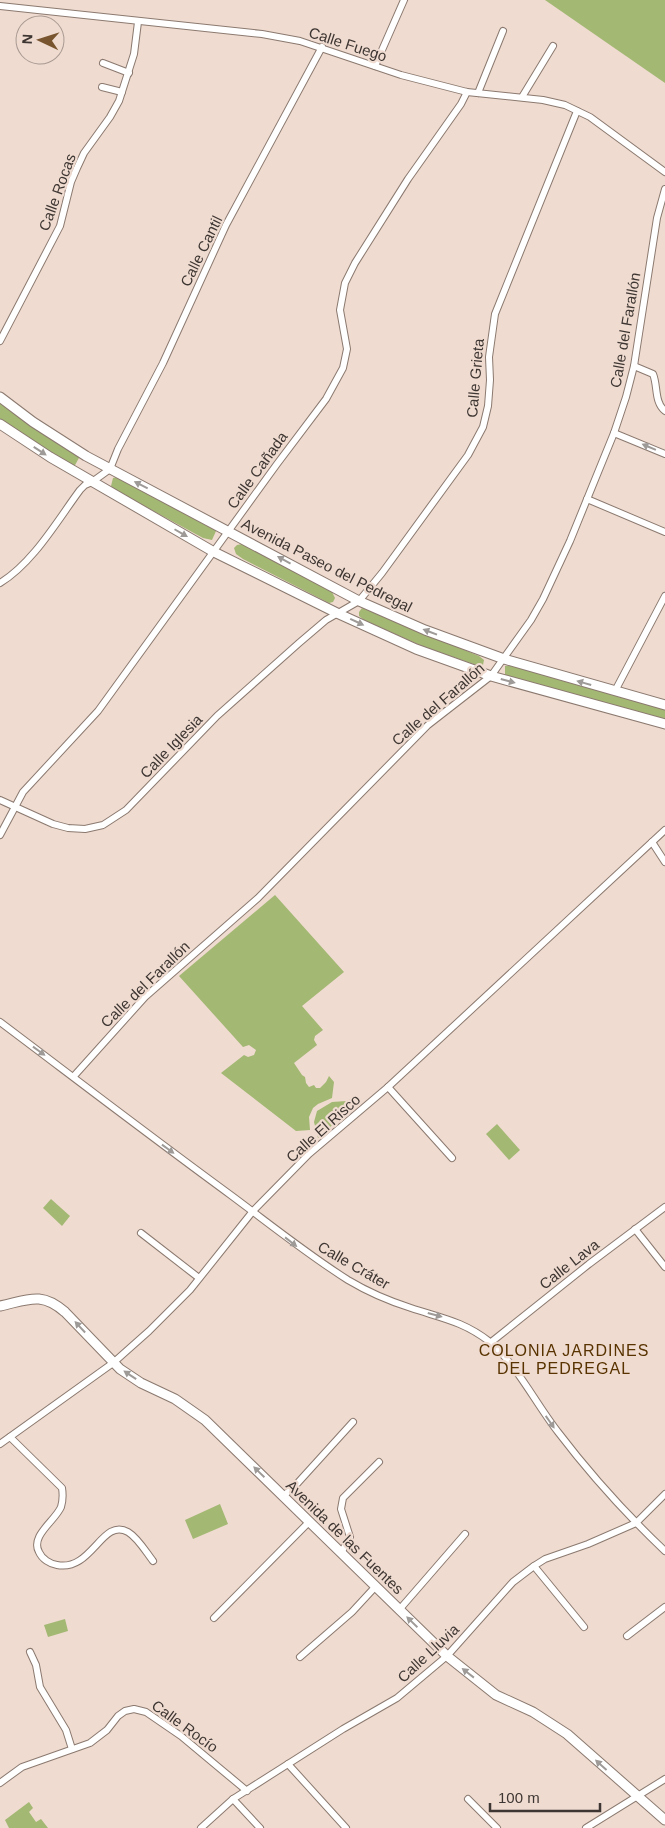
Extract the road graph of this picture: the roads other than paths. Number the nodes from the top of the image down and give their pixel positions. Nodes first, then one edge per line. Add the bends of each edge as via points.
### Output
1 (404, 0) edge
2 (0, 6) edge
3 (138, 22) junction
4 (503, 31) dead end
5 (553, 46) dead end
6 (322, 47) junction
7 (103, 64) dead end
8 (375, 66) junction
9 (129, 73) junction
10 (102, 87) dead end
11 (122, 92) junction
12 (467, 92) junction
13 (478, 93) junction
14 (522, 97) junction
15 (577, 111) junction
16 (665, 172) edge
17 (665, 190) edge
18 (0, 341) edge
19 (634, 366) junction
20 (0, 396) edge
21 (665, 411) edge
22 (0, 424) edge
23 (614, 433) junction
24 (665, 454) edge
25 (110, 469) junction
26 (92, 482) junction
27 (587, 499) junction
28 (228, 530) junction
29 (665, 532) edge
30 (214, 552) junction
31 (0, 583) edge
32 (665, 596) edge
33 (359, 601) junction
34 (339, 614) junction
35 (504, 660) junction
36 (491, 676) junction
37 (615, 691) junction
38 (665, 705) edge
39 (665, 724) edge
40 (0, 800) edge
41 (14, 806) junction
42 (665, 830) edge
43 (0, 835) edge
44 (652, 842) junction
45 (665, 862) edge
46 (0, 1022) edge
47 (74, 1076) junction
48 (388, 1087) junction
49 (452, 1158) dead end
50 (665, 1207) edge
51 (253, 1211) junction
52 (635, 1229) junction
53 (141, 1233) dead end
54 (665, 1267) edge
55 (199, 1278) junction
56 (0, 1306) edge
57 (490, 1343) junction
58 (113, 1363) junction
59 (353, 1422) dead end
60 (10, 1437) junction
61 (0, 1444) edge
62 (379, 1462) dead end
63 (665, 1494) edge
64 (283, 1496) junction
65 (310, 1520) junction
66 (636, 1523) junction
67 (465, 1534) dead end
68 (665, 1550) edge
69 (341, 1553) junction
70 (153, 1561) dead end
71 (534, 1566) junction
72 (376, 1586) junction
73 (665, 1607) edge
74 (399, 1610) junction
75 (214, 1618) dead end
76 (584, 1627) dead end
77 (627, 1636) dead end
78 (30, 1652) dead end
79 (447, 1656) junction
80 (300, 1657) dead end
81 (72, 1749) junction
82 (288, 1764) junction
83 (665, 1779) edge
84 (0, 1783) edge
85 (247, 1792) junction
86 (638, 1797) junction
87 (234, 1799) junction
88 (468, 1799) dead end
89 (665, 1820) edge
90 (201, 1828) edge
91 (260, 1828) edge
92 (346, 1828) edge
93 (497, 1828) edge
94 (586, 1828) edge

1 - 8 street
2 - 3 street, Calle Fuego
3 - 6 street, Calle Fuego via 262,34
3 - 9 street, Calle Rocas
4 - 13 street
5 - 14 street
6 - 8 street, Calle Fuego
6 - 25 street, Calle Cantil via 226,226
7 - 9 street
8 - 12 street, Calle Fuego
9 - 11 street, Calle Rocas
10 - 11 street
11 - 18 street, Calle Rocas via 110,117 84,153 71,182 60,226
12 - 13 street, Calle Fuego
12 - 28 street, Calle Cañada via 408,179 345,283 340,310 347,349 343,368 335,383
13 - 14 street, Calle Fuego
14 - 15 street, Calle Fuego
15 - 16 street, Calle Fuego
15 - 33 street, Calle Grieta via 495,314 489,357 488,406 483,427 468,455
17 - 19 street, Calle del Farallón
19 - 21 street via 653,374 657,398
19 - 23 street, Calle del Farallón
20 - 25 main road, Avenida Paseo del Pedregal via 32,422
22 -> 26 main road
24 -> 23 street
23 - 27 street, Calle del Farallón
25 - 26 street
28 -> 25 main road, Avenida Paseo del Pedregal
26 -> 30 main road
26 - 31 street via 80,490 26,562
27 - 29 street
27 - 35 street, Calle del Farallón via 543,599
28 - 30 street, Calle Cañada
33 -> 28 main road, Avenida Paseo del Pedregal
30 - 34 main road
30 - 41 street, Calle Cañada via 98,711 23,792
32 - 37 street
33 - 34 street, Calle Grieta
35 -> 33 main road, Avenida Paseo del Pedregal
34 -> 36 main road via 416,649
34 - 41 street, Calle Iglesia via 326,620 225,709 126,810 103,825 85,830 68,828
35 - 36 street, Calle del Farallón
37 -> 35 main road, Avenida Paseo del Pedregal
36 -> 39 main road
36 - 47 street, Calle del Farallón via 428,725 258,898 145,997
37 - 38 main road, Avenida Paseo del Pedregal
40 - 41 street, Calle Iglesia
41 - 43 street, Calle Cañada
42 - 44 street, Calle El Risco
44 - 45 street
44 - 48 street, Calle El Risco
46 -> 47 street, Calle Cráter
47 -> 51 street, Calle Cráter
48 - 49 street
48 - 51 street, Calle El Risco via 309,1154
50 - 52 street, Calle Lava
51 - 55 street, Calle El Risco
51 -> 57 street, Calle Cráter via 298,1247 350,1281 377,1296 465,1326
52 - 54 street
52 - 57 street, Calle Lava
53 - 55 street
55 - 58 street, Calle El Risco via 165,1316
58 -> 56 main road, Avenida de las Fuentes via 65,1312 47,1299
57 -> 66 street, Calle Cráter via 506,1359 587,1469
58 - 60 street, Calle El Risco
64 -> 58 main road, Avenida de las Fuentes via 196,1413 134,1379
59 - 64 street
60 - 61 street, Calle El Risco
60 - 70 street via 62,1488 61,1506 38,1538 39,1552 44,1559 62,1566 73,1565 82,1560 106,1534 120,1530 127,1532
62 - 69 street via 343,1498 341,1509 350,1537
63 - 66 street, Calle Lluvia
64 - 65 main road, Avenida de las Fuentes
65 - 69 main road, Avenida de las Fuentes
65 - 75 street
66 - 68 street, Calle Cráter
66 - 71 street, Calle Lluvia
67 - 74 street
69 - 72 main road, Avenida de las Fuentes
71 - 76 street
71 - 79 street, Calle Lluvia via 513,1582
72 - 74 main road, Avenida de las Fuentes
72 - 80 street via 352,1612
73 - 77 street
79 -> 74 main road, Avenida de las Fuentes
78 - 81 street via 40,1687 66,1730
79 - 82 street, Calle Lluvia via 397,1698
86 -> 79 main road, Avenida de las Fuentes via 567,1734 533,1712 496,1695
81 - 84 street, Calle Rocío via 22,1767
81 - 85 street, Calle Rocío via 96,1739 125,1711 142,1710 196,1748
82 - 85 street, Calle Lluvia
82 - 92 street
83 - 86 street
85 - 87 street, Calle Lluvia
86 - 89 main road, Avenida de las Fuentes
86 - 94 street
87 - 90 street, Calle Lluvia
87 - 91 street
88 - 93 street

